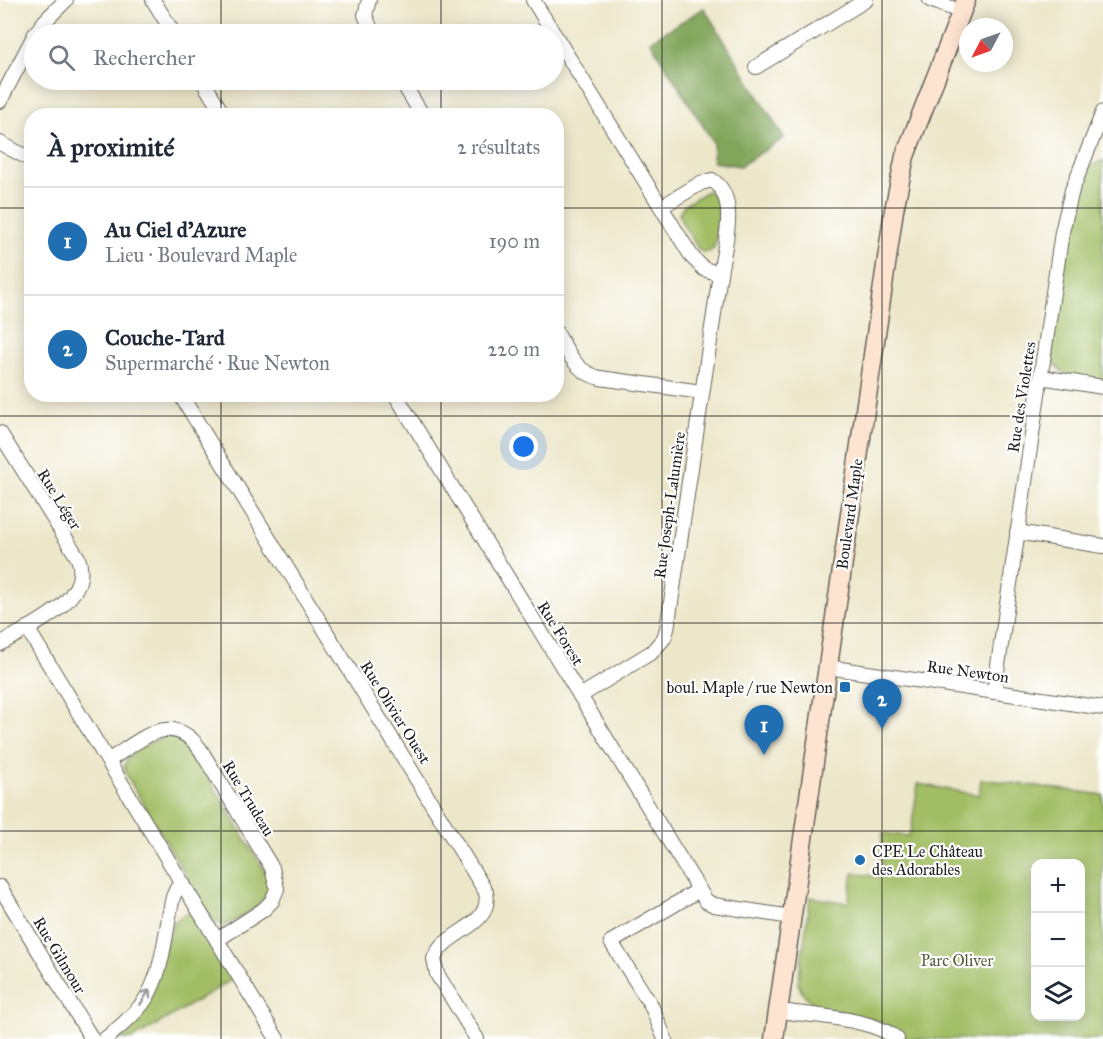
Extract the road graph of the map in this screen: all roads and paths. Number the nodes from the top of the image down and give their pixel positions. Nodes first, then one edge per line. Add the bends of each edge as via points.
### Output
1 (66, 0) edge
2 (153, 0) edge
3 (369, 0) edge
4 (534, 0) edge
5 (866, 0) edge
6 (930, 0) edge
7 (964, 6) edge
8 (43, 24) edge
9 (168, 24) edge
10 (369, 24) edge
11 (549, 24) edge
12 (564, 49) edge
13 (24, 56) edge
14 (756, 67) dead end
15 (208, 90) edge
16 (407, 90) edge
17 (0, 101) edge
18 (219, 108) edge
19 (418, 108) edge
20 (1103, 112) edge
21 (0, 143) edge
22 (1097, 145) edge
23 (24, 156) edge
24 (660, 207) junction
25 (720, 274) junction
26 (564, 345) edge
27 (1041, 377) junction
28 (1103, 387) edge
29 (702, 392) junction
30 (185, 402) edge
31 (400, 402) edge
32 (0, 433) edge
33 (6, 456) edge
34 (1017, 532) junction
35 (1103, 546) edge
36 (27, 628) junction
37 (0, 644) edge
38 (827, 667) junction
39 (994, 692) junction
40 (580, 696) junction
41 (1103, 708) edge
42 (109, 760) junction
43 (183, 884) junction
44 (0, 887) edge
45 (699, 890) junction
46 (791, 917) junction
47 (217, 940) junction
48 (778, 1011) junction
49 (92, 1039) edge
50 (105, 1039) edge
51 (277, 1039) edge
52 (477, 1039) edge
53 (666, 1039) edge
54 (774, 1039) edge
55 (897, 1039) edge

1 - 8 street
2 - 9 street
3 - 10 street via 365,15
4 - 11 street
5 - 14 street
6 - 7 street
7 - 38 street, Boulevard Maple via 909,146 900,180
12 - 24 street
13 - 17 street
15 - 18 street
16 - 19 street
20 - 22 street, Rue des Violettes
21 - 23 street
22 - 27 street, Rue des Violettes via 1072,190
24 - 25 street via 698,265
24 - 25 street, Rue Joseph-Lalumière via 701,183 716,183 729,204
25 - 29 street, Rue Joseph-Lalumière
26 - 29 street via 586,374
27 - 28 street
27 - 34 street, Rue des Violettes
29 - 40 street, Rue Joseph-Lalumière via 664,638 652,652
30 - 52 street, Rue Olivier Ouest via 486,892 486,906 480,917 442,944 434,959 435,969
31 - 40 street, Rue Forest
32 - 33 street, Rue Léger
33 - 36 street, Rue Léger via 78,558 81,572 69,599
34 - 35 street
34 - 39 street, Rue des Violettes
36 - 37 street
36 - 42 street
38 - 39 street, Rue Newton
38 - 46 street, Boulevard Maple
39 - 41 street, Rue Newton
40 - 45 street, Rue Forest
42 - 43 street
42 - 47 street, Rue Trudeau via 154,733 169,729 184,733 200,749 272,868 277,889 272,901
43 - 47 street
50 -> 43 street via 140,1007 152,987 173,897
44 - 49 street, Rue Gilmour
45 - 46 street, Rue Forest via 714,905
45 - 53 street via 611,942 651,1005
46 - 48 street, Boulevard Maple
47 - 51 street
48 - 54 street, Boulevard Maple
48 - 55 street via 857,1022 885,1030

